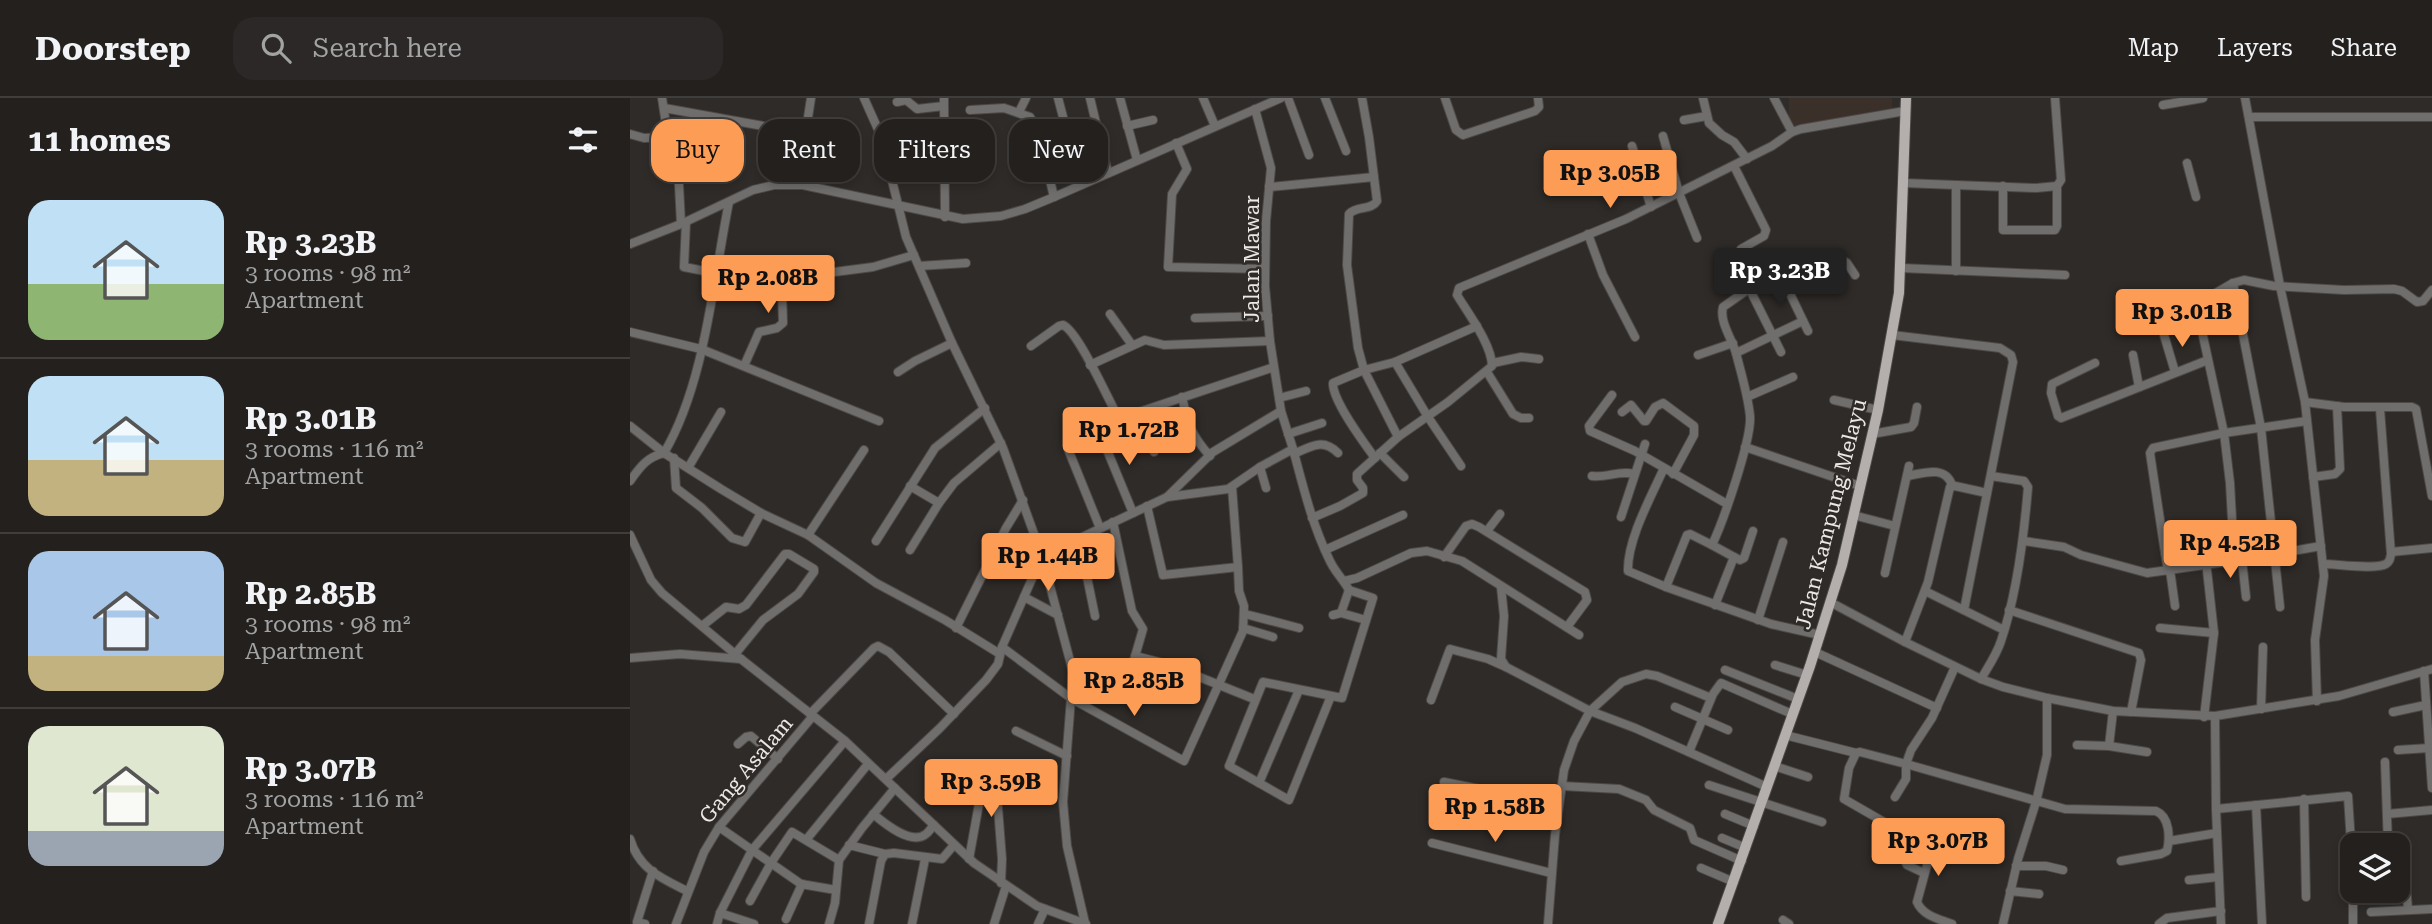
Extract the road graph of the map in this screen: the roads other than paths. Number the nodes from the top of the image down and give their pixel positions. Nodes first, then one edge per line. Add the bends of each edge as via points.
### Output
1 (662, 98) edge
2 (811, 98) edge
3 (864, 98) edge
4 (1004, 98) edge
5 (1026, 98) edge
6 (1058, 98) edge
7 (1090, 98) edge
8 (1120, 98) edge
9 (1202, 98) edge
10 (1281, 98) edge
11 (1288, 98) edge
12 (1325, 98) edge
13 (1362, 98) edge
14 (1445, 98) edge
15 (1538, 98) edge
16 (1703, 98) edge
17 (1774, 98) edge
18 (1906, 98) edge
19 (2055, 98) edge
20 (2203, 98) edge
21 (2245, 98) edge
22 (897, 102) dead end
23 (944, 102) edge
24 (2163, 105) dead end
25 (664, 108) junction
26 (1004, 108) junction
27 (1255, 109) junction
28 (970, 110) dead end
29 (1905, 111) junction
30 (1019, 112) junction
31 (1707, 116) junction
32 (2249, 117) junction
33 (2432, 117) edge
34 (665, 119) edge
35 (1095, 119) edge
36 (1153, 120) dead end
37 (1684, 120) dead end
38 (758, 125) edge
39 (1127, 126) junction
40 (1214, 126) junction
41 (1792, 132) junction
42 (630, 134) edge
43 (1663, 136) dead end
44 (651, 138) edge
45 (1177, 143) junction
46 (1632, 146) dead end
47 (1346, 152) dead end
48 (1309, 155) dead end
49 (1746, 159) junction
50 (1137, 160) junction
51 (2187, 163) dead end
52 (1734, 166) junction
53 (1108, 173) edge
54 (1374, 177) junction
55 (678, 182) edge
56 (945, 182) edge
57 (1090, 182) edge
58 (1904, 183) junction
59 (803, 185) junction
60 (1956, 185) junction
61 (1082, 186) junction
62 (2057, 186) junction
63 (1269, 187) junction
64 (2003, 187) junction
65 (1679, 193) junction
66 (1054, 197) junction
67 (2196, 197) dead end
68 (729, 202) junction
69 (896, 206) junction
70 (1651, 207) junction
71 (945, 217) junction
72 (684, 223) junction
73 (1588, 234) junction
74 (1698, 238) dead end
75 (630, 244) edge
76 (1741, 249) dead end
77 (914, 255) junction
78 (1813, 261) junction
79 (966, 263) dead end
80 (919, 267) junction
81 (1901, 268) junction
82 (1265, 269) junction
83 (1779, 271) junction
84 (1956, 271) junction
85 (715, 275) junction
86 (1855, 275) dead end
87 (2064, 275) dead end
88 (2233, 283) junction
89 (1822, 284) dead end
90 (2280, 286) junction
91 (1750, 290) junction
92 (2432, 290) edge
93 (782, 293) junction
94 (1110, 314) dead end
95 (1268, 316) junction
96 (1195, 318) dead end
97 (1802, 321) junction
98 (1477, 327) junction
99 (1808, 331) dead end
100 (630, 332) edge
101 (1772, 335) junction
102 (1892, 335) junction
103 (2164, 335) dead end
104 (1635, 337) dead end
105 (1270, 341) junction
106 (1733, 343) junction
107 (952, 344) junction
108 (1132, 345) junction
109 (1031, 346) dead end
110 (701, 349) junction
111 (1781, 352) dead end
112 (1736, 353) junction
113 (1698, 355) dead end
114 (2133, 355) dead end
115 (1539, 359) dead end
116 (2208, 360) junction
117 (1395, 362) junction
118 (1493, 363) junction
119 (2095, 363) dead end
120 (1090, 365) junction
121 (744, 366) junction
122 (1274, 368) junction
123 (1364, 370) junction
124 (898, 372) dead end
125 (1487, 372) junction
126 (2175, 372) junction
127 (1793, 377) dead end
128 (2139, 387) junction
129 (1306, 391) dead end
130 (1612, 395) dead end
131 (1182, 397) junction
132 (1746, 397) junction
133 (1279, 398) junction
134 (1834, 400) dead end
135 (2305, 402) junction
136 (2337, 406) junction
137 (1917, 407) dead end
138 (985, 408) junction
139 (2380, 409) junction
140 (1878, 410) junction
141 (1281, 411) junction
142 (721, 412) dead end
143 (1622, 412) dead end
144 (1137, 413) junction
145 (1427, 417) junction
146 (1529, 418) dead end
147 (879, 421) dead end
148 (2307, 421) junction
149 (1322, 424) dead end
150 (630, 426) edge
151 (2261, 428) junction
152 (1100, 433) dead end
153 (2224, 433) junction
154 (1288, 434) junction
155 (1872, 434) junction
156 (1398, 437) junction
157 (1000, 443) junction
158 (1645, 444) dead end
159 (1745, 447) junction
160 (1068, 449) dead end
161 (864, 450) dead end
162 (1294, 451) junction
163 (1154, 452) dead end
164 (664, 453) junction
165 (1338, 453) dead end
166 (1642, 454) junction
167 (1210, 456) junction
168 (1377, 456) junction
169 (674, 458) junction
170 (1461, 466) dead end
171 (1909, 466) dead end
172 (1260, 467) junction
173 (688, 468) junction
174 (1664, 468) junction
175 (1634, 474) junction
176 (1673, 474) junction
177 (1592, 476) dead end
178 (1907, 476) junction
179 (1991, 476) junction
180 (1404, 477) dead end
181 (2313, 477) junction
182 (630, 481) edge
183 (1952, 485) junction
184 (910, 486) junction
185 (1860, 486) junction
186 (1232, 487) junction
187 (1266, 488) dead end
188 (1987, 492) junction
189 (2432, 496) edge
190 (1167, 497) junction
191 (1023, 500) junction
192 (939, 503) junction
193 (1727, 504) junction
194 (1147, 506) junction
195 (761, 513) junction
196 (1133, 513) junction
197 (1500, 514) dead end
198 (1403, 515) dead end
199 (1853, 515) junction
200 (1312, 517) junction
201 (1620, 517) dead end
202 (1113, 522) junction
203 (1895, 526) junction
204 (1100, 528) junction
205 (1487, 531) junction
206 (1753, 531) dead end
207 (2203, 534) dead end
208 (808, 535) junction
209 (630, 537) edge
210 (1079, 538) junction
211 (2231, 539) junction
212 (876, 541) dead end
213 (2024, 541) junction
214 (1783, 542) dead end
215 (2204, 544) junction
216 (1712, 545) junction
217 (2321, 546) junction
218 (2432, 548) edge
219 (910, 550) dead end
220 (1325, 550) junction
221 (2391, 552) junction
222 (2165, 553) junction
223 (2274, 554) junction
224 (1042, 556) junction
225 (1444, 557) junction
226 (1734, 557) junction
227 (2238, 561) junction
228 (2323, 564) junction
229 (2207, 565) junction
230 (1238, 567) junction
231 (2169, 571) junction
232 (1885, 573) dead end
233 (1344, 581) junction
234 (1501, 587) junction
235 (1666, 587) junction
236 (1349, 590) junction
237 (1925, 591) junction
238 (1024, 597) junction
239 (2246, 597) dead end
240 (1830, 602) junction
241 (1715, 605) junction
242 (2175, 606) dead end
243 (2280, 607) dead end
244 (1964, 610) junction
245 (2009, 610) junction
246 (1245, 614) junction
247 (1058, 615) junction
248 (1095, 616) dead end
249 (1758, 620) junction
250 (1366, 621) junction
251 (702, 626) junction
252 (1567, 627) junction
253 (956, 628) junction
254 (1243, 628) junction
255 (1300, 628) dead end
256 (2160, 628) dead end
257 (2004, 630) junction
258 (2214, 633) junction
259 (1579, 635) dead end
260 (1820, 635) junction
261 (1273, 637) dead end
262 (1905, 642) junction
263 (2263, 647) dead end
264 (1001, 650) junction
265 (1815, 652) junction
266 (738, 656) junction
267 (1135, 656) junction
268 (630, 658) edge
269 (1498, 660) junction
270 (1775, 665) dead end
271 (1955, 667) junction
272 (1725, 670) dead end
273 (2428, 671) edge
274 (1073, 672) junction
275 (1807, 675) junction
276 (1981, 679) junction
277 (1219, 684) junction
278 (1299, 690) junction
279 (1331, 696) junction
280 (1711, 698) junction
281 (2047, 698) junction
282 (1072, 699) junction
283 (1254, 699) dead end
284 (1432, 699) dead end
285 (1798, 699) junction
286 (2317, 701) junction
287 (2426, 705) junction
288 (1675, 707) dead end
289 (1937, 708) junction
290 (2260, 709) junction
291 (1590, 711) junction
292 (2113, 711) junction
293 (2130, 712) junction
294 (2393, 712) dead end
295 (954, 714) junction
296 (1792, 714) junction
297 (812, 715) junction
298 (2214, 716) junction
299 (2204, 717) junction
300 (1702, 719) junction
301 (1728, 730) dead end
302 (1016, 731) dead end
303 (1785, 735) junction
304 (845, 741) junction
305 (738, 744) dead end
306 (2077, 745) dead end
307 (2109, 746) junction
308 (2429, 748) junction
309 (2398, 750) dead end
310 (1689, 752) junction
311 (2147, 752) dead end
312 (1856, 753) junction
313 (1067, 756) junction
314 (778, 759) junction
315 (2385, 762) dead end
316 (869, 764) junction
317 (1906, 764) junction
318 (1774, 766) junction
319 (995, 770) dead end
320 (981, 775) dead end
321 (1808, 778) dead end
322 (886, 779) junction
323 (1444, 782) dead end
324 (1259, 783) junction
325 (1709, 785) dead end
326 (1562, 786) junction
327 (1767, 787) junction
328 (895, 788) junction
329 (2432, 788) edge
330 (1895, 797) dead end
331 (2304, 799) junction
332 (2036, 802) junction
333 (1762, 803) junction
334 (1559, 805) junction
335 (2256, 805) junction
336 (2216, 809) junction
337 (2432, 810) edge
338 (873, 814) junction
339 (1725, 814) dead end
340 (2387, 814) junction
341 (1822, 822) dead end
342 (934, 825) junction
343 (1938, 825) dead end
344 (1754, 826) junction
345 (719, 827) junction
346 (2217, 833) junction
347 (2350, 833) edge
348 (2388, 833) edge
349 (1722, 838) dead end
350 (630, 839) edge
351 (806, 840) junction
352 (2169, 841) junction
353 (1432, 842) dead end
354 (849, 845) junction
355 (954, 845) junction
356 (1746, 848) junction
357 (752, 850) junction
358 (632, 855) edge
359 (885, 855) junction
360 (925, 859) junction
361 (970, 859) junction
362 (839, 860) junction
363 (1742, 861) junction
364 (2122, 861) dead end
365 (771, 863) junction
366 (2016, 866) junction
367 (1701, 868) dead end
368 (2063, 870) dead end
369 (653, 871) junction
370 (1551, 873) junction
371 (1924, 873) junction
372 (2218, 877) junction
373 (2189, 880) dead end
374 (1734, 882) junction
375 (802, 884) junction
376 (1003, 884) junction
377 (835, 890) junction
378 (687, 891) junction
379 (2010, 891) junction
380 (2039, 894) dead end
381 (2306, 897) dead end
382 (750, 901) dead end
383 (2353, 903) edge
384 (2407, 903) edge
385 (1045, 909) junction
386 (2432, 909) edge
387 (2221, 911) junction
388 (2407, 911) junction
389 (2371, 912) dead end
390 (720, 913) junction
391 (786, 919) dead end
392 (639, 923) edge
393 (997, 923) edge
394 (1085, 923) edge
395 (676, 924) edge
396 (718, 924) edge
397 (754, 924) edge
398 (829, 924) edge
399 (869, 924) edge
400 (912, 924) edge
401 (1038, 924) edge
402 (1548, 924) edge
403 (1718, 924) edge
404 (1952, 924) edge
405 (2003, 924) edge
406 (2159, 924) edge
407 (2221, 924) edge
408 (2262, 924) edge
409 (2353, 924) edge

1 - 25 street
2 - 59 street
3 - 69 street via 881,136
4 - 26 street
5 - 30 street
6 - 61 street
7 - 35 street
8 - 39 street
9 - 40 street
10 - 27 street
11 - 48 street
12 - 47 street
13 - 54 street
14 - 15 street via 1456,130 1463,135 1535,111
16 - 31 street
17 - 41 street
18 - 29 main road, Jalan Kampung Melayu
19 - 62 street
20 - 24 street
21 - 32 street
22 - 23 street via 906,100 917,109
25 - 34 street
25 - 38 street
26 - 28 street
26 - 30 street
27 - 40 street
27 - 63 street, Jalan Mawar via 1272,167
29 - 41 street
29 - 58 main road, Jalan Kampung Melayu
30 - 66 street via 1030,117 1038,130
31 - 37 street
31 - 49 street
32 - 33 street
32 - 90 street
36 - 39 street
39 - 50 street
40 - 45 street
41 - 49 street
42 - 44 street
43 - 65 street
45 - 50 street
45 - 82 street via 1187,169 1172,194 1168,267
46 - 70 street
49 - 52 street
50 - 53 street
51 - 67 street
52 - 65 street
52 - 76 street via 1766,230 1764,236
54 - 63 street
54 - 123 street via 1376,203 1352,210 1349,218 1347,265
55 - 72 street
56 - 71 street
57 - 61 street
58 - 60 street
58 - 81 main road, Jalan Kampung Melayu
59 - 68 street via 774,185
59 - 69 street
60 - 64 street
60 - 84 street
61 - 66 street
62 - 64 street
62 - 64 street via 2057,226 2045,232 2003,230
63 - 82 street, Jalan Mawar
65 - 70 street
65 - 74 street
66 - 71 street via 1002,216
68 - 72 street
68 - 85 street
69 - 71 street
69 - 77 street
70 - 73 street
72 - 75 street
72 - 85 street via 684,267
73 - 98 street via 1457,290
73 - 104 street
77 - 80 street
77 - 93 street via 873,267 811,275 789,284
78 - 83 street
78 - 86 street via 1845,260
78 - 89 street
79 - 80 street
80 - 107 street
81 - 84 street
81 - 102 main road, Jalan Kampung Melayu
82 - 95 street, Jalan Mawar
83 - 91 street
83 - 97 street
84 - 87 street
85 - 93 street
85 - 110 street
88 - 90 street via 2244,280
88 - 116 street via 2198,306
88 - 151 street
90 - 92 street via 2387,288 2402,291 2417,302
90 - 135 street
91 - 101 street
91 - 106 street via 1721,311
93 - 121 street via 783,323 759,332
94 - 108 street
95 - 96 street
95 - 105 street, Jalan Mawar
97 - 99 street
97 - 101 street
98 - 117 street
98 - 118 street
100 - 110 street
101 - 111 street
101 - 112 street
102 - 140 main road, Jalan Kampung Melayu
102 - 179 street via 2000,348 2011,355
103 - 126 street
105 - 108 street via 1164,345 1145,340
105 - 122 street, Jalan Mawar
106 - 112 street
106 - 113 street
107 - 124 street
107 - 138 street
108 - 120 street
109 - 120 street via 1066,326
110 - 121 street
110 - 164 street via 684,411
112 - 132 street
114 - 128 street
115 - 118 street via 1521,357
116 - 126 street
116 - 153 street
117 - 123 street
117 - 145 street
118 - 125 street
119 - 128 street via 2052,384 2061,418
120 - 144 street via 1118,417
121 - 147 street
122 - 131 street
122 - 133 street, Jalan Mawar
123 - 156 street
123 - 168 street via 1332,387 1359,437
125 - 145 street
125 - 146 street via 1513,414
126 - 128 street
127 - 132 street
129 - 133 street
130 - 166 street via 1589,430
131 - 144 street
131 - 167 street via 1188,427
132 - 159 street via 1750,418
133 - 141 street, Jalan Mawar
134 - 140 street
135 - 136 street
135 - 148 street
136 - 139 street
136 - 181 street via 2340,469
137 - 155 street via 1911,427
138 - 157 street
138 - 184 street via 935,448
139 - 189 street via 2416,409
139 - 221 street
140 - 155 main road, Jalan Kampung Melayu
141 - 154 street, Jalan Mawar
141 - 167 street
142 - 173 street
143 - 176 street via 1631,405 1646,421 1663,403 1694,426 1694,435
144 - 163 street
145 - 156 street
145 - 170 street
148 - 151 street
148 - 181 street
149 - 154 street
150 - 164 street
151 - 153 street
151 - 223 street
152 - 196 street
153 - 211 street
153 - 222 street via 2156,446 2150,453
154 - 162 street, Jalan Mawar
155 - 185 main road, Jalan Kampung Melayu
156 - 168 street
157 - 191 street
157 - 192 street via 954,483
158 - 166 street
159 - 185 street
159 - 193 street
160 - 204 street
161 - 208 street
162 - 165 street via 1320,443
162 - 172 street
162 - 200 street, Jalan Mawar
164 - 169 street
164 - 182 street via 644,462
166 - 174 street
166 - 175 street
167 - 190 street
168 - 180 street
168 - 200 street via 1357,474 1363,493
169 - 173 street
169 - 195 street via 676,488 732,538 745,542
171 - 178 street
172 - 186 street
172 - 187 street
173 - 195 street
174 - 176 street
174 - 235 street via 1634,539 1628,567 1631,574
175 - 177 street
175 - 201 street
176 - 193 street
178 - 183 street via 1941,472
178 - 203 street
179 - 188 street
179 - 213 street via 2028,484
181 - 217 street
183 - 188 street
183 - 237 street
184 - 192 street
184 - 212 street
185 - 199 main road, Jalan Kampung Melayu
186 - 190 street
186 - 230 street
188 - 244 street
190 - 194 street
191 - 224 street
191 - 253 street
192 - 219 street
193 - 216 street
194 - 196 street
194 - 230 street via 1163,575
195 - 208 street
196 - 202 street
197 - 205 street
198 - 220 street
199 - 203 street
199 - 240 main road, Jalan Kampung Melayu
200 - 220 street, Jalan Mawar
202 - 204 street
202 - 267 street via 1132,611 1143,629
203 - 232 street
204 - 210 street
205 - 225 street via 1469,524
205 - 252 street via 1585,592 1587,600
206 - 226 street via 1744,558
207 - 215 street
208 - 253 street via 876,583
209 - 251 street via 651,580
210 - 224 street
210 - 248 street
211 - 215 street
211 - 227 street
213 - 231 street via 2064,547 2136,571
213 - 245 street
214 - 249 street
215 - 222 street
215 - 229 street
216 - 226 street
216 - 235 street via 1687,535
217 - 223 street
217 - 228 street
218 - 221 street
220 - 233 street, Jalan Mawar
221 - 228 street via 2390,561 2383,565
222 - 231 street
223 - 227 street
223 - 243 street
224 - 238 street
224 - 247 street
225 - 233 street via 1418,551
225 - 234 street via 1462,561
226 - 241 street
227 - 229 street
227 - 239 street
228 - 286 street via 2315,640
229 - 231 street
229 - 258 street
230 - 246 street
231 - 242 street
233 - 236 street, Jalan Mawar
234 - 252 street
234 - 269 street via 1504,616
235 - 241 street
236 - 250 street via 1373,598
236 - 250 street via 1337,614
237 - 244 street
237 - 262 street
238 - 247 street
238 - 264 street
240 - 260 main road, Jalan Kampung Melayu
240 - 262 street
241 - 249 street
244 - 257 street
245 - 257 street
245 - 293 street via 2139,653
246 - 254 street
246 - 255 street
247 - 274 street
249 - 260 street
250 - 279 street via 1342,698
251 - 266 street
251 - 266 street via 726,607 746,606 785,554 814,569 798,594 763,620
252 - 259 street
253 - 264 street
254 - 261 street
254 - 277 street
256 - 258 street
257 - 276 street
258 - 299 street
260 - 265 main road, Jalan Kampung Melayu
262 - 271 street
263 - 290 street
264 - 282 street
264 - 295 street via 998,664
265 - 275 main road, Jalan Kampung Melayu
265 - 289 street
266 - 268 street
266 - 297 street
267 - 274 street via 1123,672 1088,668
267 - 277 street
269 - 284 street via 1450,649
269 - 291 street
270 - 275 street
271 - 276 street
271 - 289 street
272 - 285 street
273 - 286 street
273 - 287 street
274 - 282 street
275 - 285 main road, Jalan Kampung Melayu
276 - 281 street
277 - 282 street via 1184,761
277 - 283 street
278 - 279 street
278 - 324 street
278 - 324 street via 1263,682 1229,766
279 - 324 street via 1289,800
280 - 291 street via 1646,674 1622,682
280 - 296 street via 1724,683
280 - 300 street
281 - 292 street
281 - 332 street via 2047,755
282 - 313 street
285 - 296 main road, Jalan Kampung Melayu
286 - 290 street
287 - 294 street
287 - 308 street
288 - 300 street
289 - 317 street
290 - 298 street
291 - 310 street
291 - 326 street via 1574,741
292 - 293 street
292 - 307 street
293 - 299 street
295 - 297 street, Gang Asalam via 878,646
295 - 322 street
296 - 303 main road, Jalan Kampung Melayu
297 - 304 street
297 - 314 street, Gang Asalam
298 - 299 street
298 - 336 street
300 - 301 street
300 - 310 street
302 - 313 street
303 - 312 street
303 - 318 main road, Jalan Kampung Melayu
304 - 316 street
304 - 357 street
305 - 314 street via 751,737
306 - 307 street
307 - 311 street
308 - 309 street
308 - 329 street
310 - 327 street
312 - 317 street
312 - 371 street via 1844,799 1910,832 1905,861
313 - 394 street via 1063,802 1067,846
314 - 345 street, Gang Asalam
315 - 340 street
316 - 322 street
316 - 351 street
317 - 330 street via 1906,779
317 - 332 street
318 - 321 street
318 - 327 main road, Jalan Kampung Melayu
319 - 376 street
320 - 361 street
322 - 328 street
323 - 334 street
325 - 333 street
326 - 334 street
326 - 363 street via 1619,789 1636,795 1690,828 1694,840
327 - 333 main road, Jalan Kampung Melayu
328 - 338 street
328 - 342 street
331 - 335 street
331 - 347 street via 2348,796
331 - 381 street
332 - 352 street via 2073,810 2157,811 2166,818
332 - 366 street
333 - 341 street
333 - 344 main road, Jalan Kampung Melayu
334 - 370 street
335 - 336 street
335 - 408 street
336 - 346 street
337 - 340 street
338 - 342 street via 891,829 916,837 926,835
338 - 354 street
339 - 344 street
340 - 348 street
342 - 355 street
343 - 371 street
344 - 356 main road, Jalan Kampung Melayu
345 - 357 street
345 - 378 street, Gang Asalam
346 - 352 street
346 - 372 street
349 - 356 street
350 - 358 street
351 - 362 street
351 - 365 street via 791,833
352 - 364 street via 2161,854
353 - 370 street
354 - 359 street
354 - 362 street
355 - 360 street via 943,859
355 - 361 street
356 - 363 main road, Jalan Kampung Melayu
357 - 365 street
357 - 390 street
358 - 369 street
359 - 360 street
359 - 399 street
360 - 400 street
361 - 376 street
362 - 377 street
363 - 374 main road, Jalan Kampung Melayu
365 - 375 street
365 - 382 street
366 - 368 street
366 - 379 street
367 - 374 street
369 - 378 street
369 - 392 street
370 - 402 street
371 - 404 street via 1917,902 1920,909
372 - 373 street
372 - 387 street
374 - 403 main road, Jalan Kampung Melayu
375 - 377 street
375 - 391 street
376 - 385 street
376 - 393 street
377 - 398 street
378 - 395 street, Gang Asalam
379 - 380 street
379 - 405 street
383 - 409 street
384 - 388 street
385 - 394 street
385 - 401 street
386 - 388 street
387 - 406 street via 2167,918
387 - 407 street
388 - 389 street
390 - 396 street
390 - 397 street

